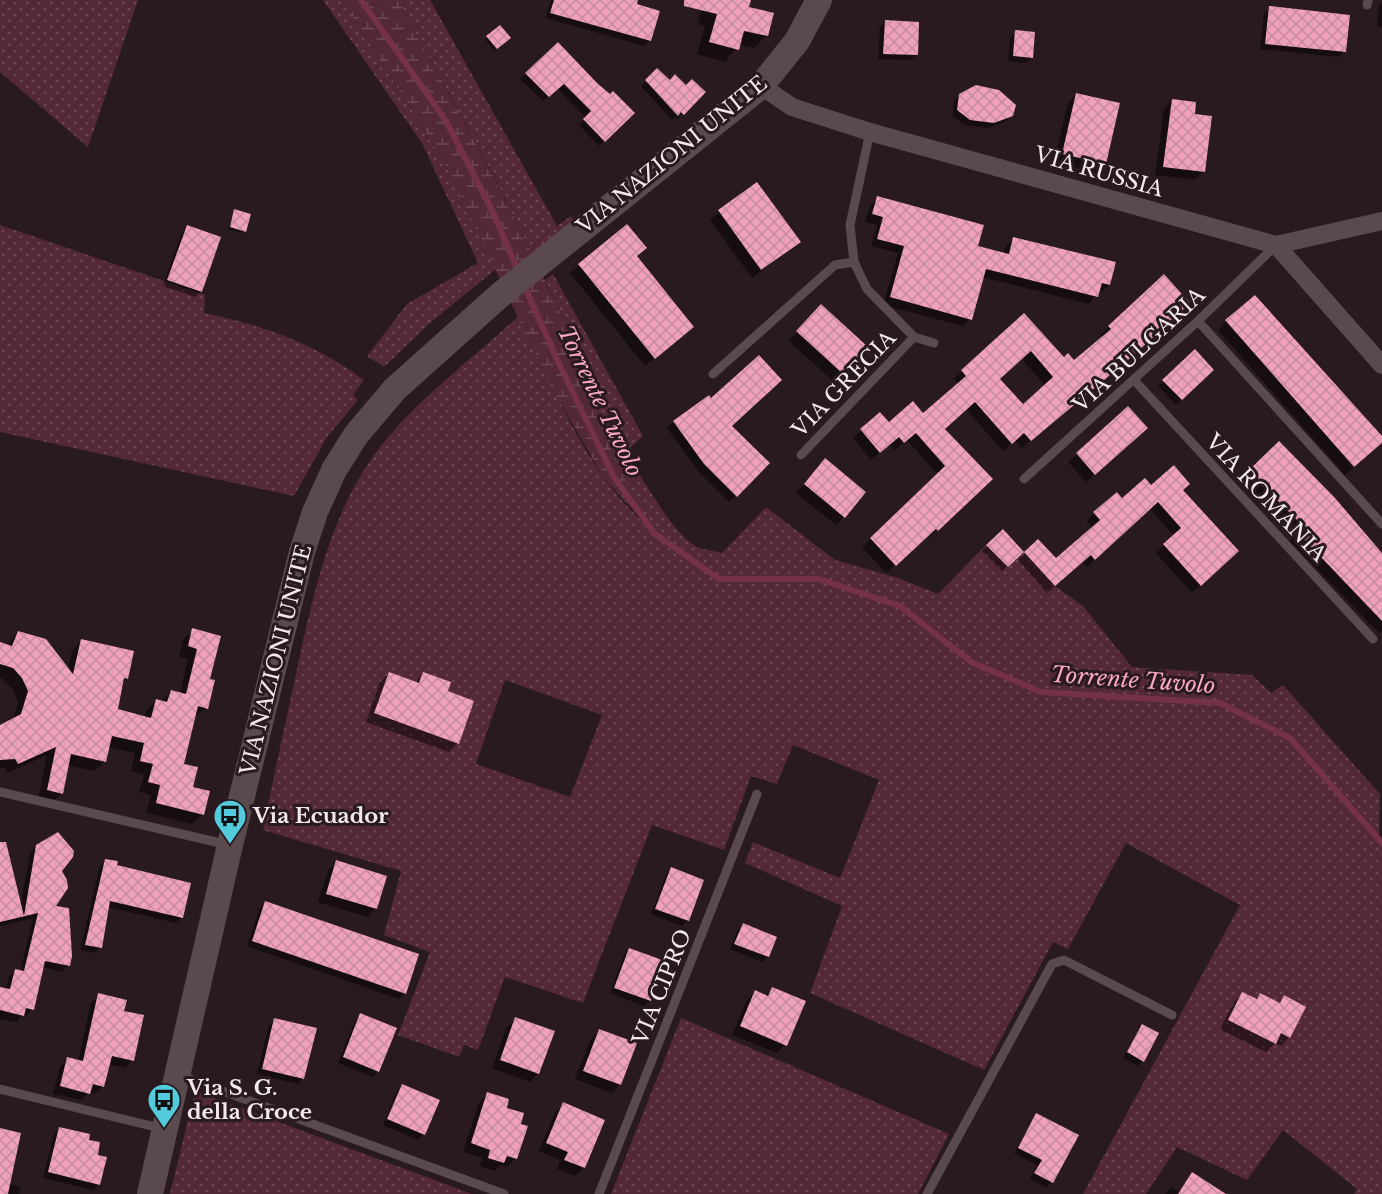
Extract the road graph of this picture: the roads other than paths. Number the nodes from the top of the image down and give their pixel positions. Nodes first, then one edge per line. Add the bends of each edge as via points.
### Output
1 (819, 0) edge
2 (761, 86) junction
3 (870, 132) junction
4 (1382, 221) edge
5 (1276, 245) junction
6 (854, 262) junction
7 (1198, 321) junction
8 (914, 337) junction
9 (934, 343) dead end
10 (1382, 365) edge
11 (713, 374) dead end
12 (1134, 380) junction
13 (801, 455) dead end
14 (1024, 479) dead end
15 (1382, 524) edge
16 (1372, 639) dead end
17 (0, 792) edge
18 (757, 794) dead end
19 (230, 845) junction
20 (1172, 1015) dead end
21 (177, 1074) junction
22 (0, 1089) edge
23 (164, 1130) junction
24 (150, 1194) edge
25 (504, 1194) edge
26 (599, 1194) edge
27 (927, 1194) edge

1 - 2 street, VIA NAZIONI UNITE via 797,42
2 - 3 street, VIA RUSSIA via 792,107
2 - 19 street, VIA NAZIONI UNITE via 500,295 395,390 356,435 334,470 302,552
3 - 5 street, VIA RUSSIA
3 - 6 lane via 850,225
4 - 5 street
5 - 7 lane, VIA BULGARIA
5 - 10 street
6 - 8 lane via 867,289
6 - 11 lane via 835,265
7 - 12 lane, VIA BULGARIA
7 - 15 lane
8 - 9 lane
8 - 13 lane, VIA GRECIA
12 - 14 lane, VIA BULGARIA
12 - 16 lane, VIA ROMANIA
17 - 19 lane
18 - 26 lane, VIA CIPRO
19 - 21 street, VIA NAZIONI UNITE
20 - 27 lane via 1064,960 1052,964
21 - 23 street, VIA NAZIONI UNITE
21 - 25 lane
22 - 23 lane
23 - 24 street, VIA NAZIONI UNITE

